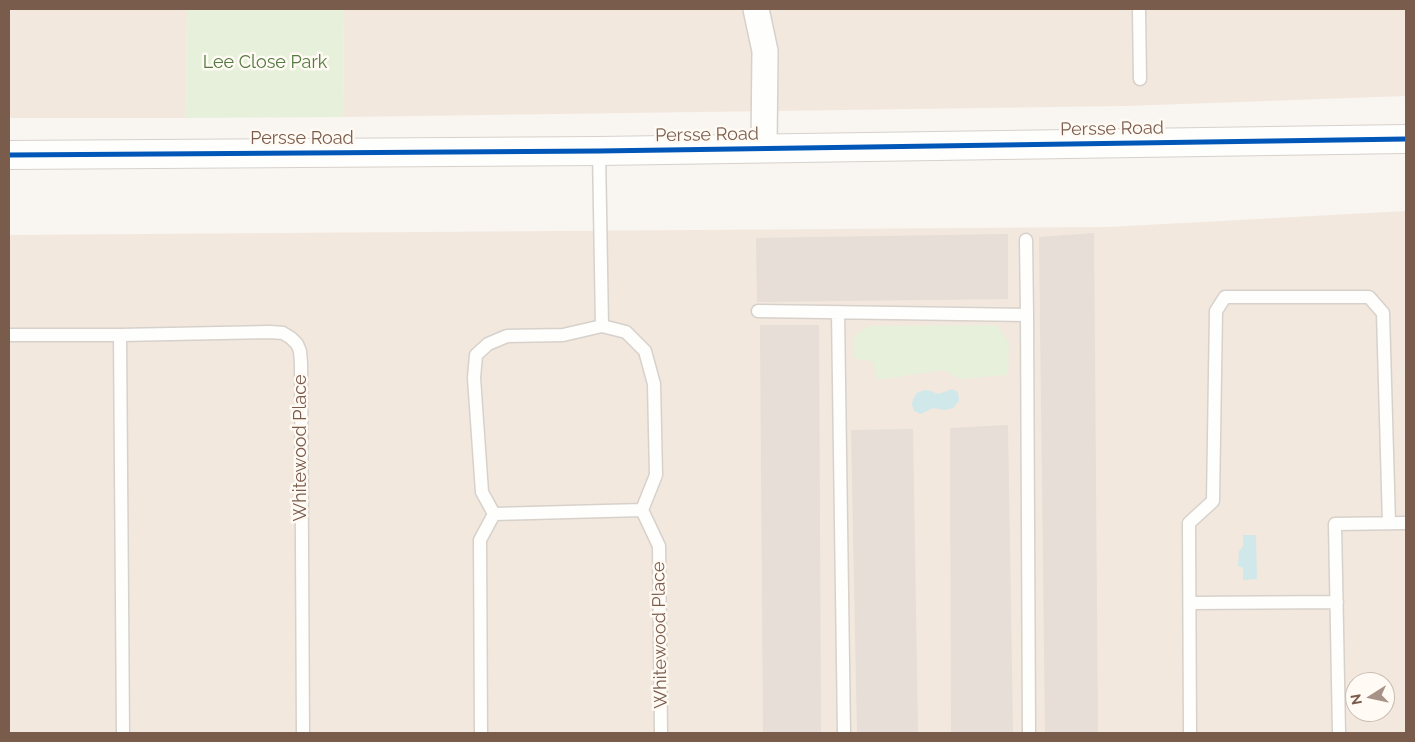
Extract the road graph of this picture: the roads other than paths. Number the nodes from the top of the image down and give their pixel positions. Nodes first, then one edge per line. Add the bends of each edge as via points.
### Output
1 (756, 9) edge
2 (1139, 9) edge
3 (1140, 79) dead end
4 (1406, 139) edge
5 (764, 148) junction
6 (599, 151) junction
7 (9, 155) edge
8 (1026, 240) dead end
9 (758, 311) dead end
10 (838, 312) junction
11 (1027, 315) junction
12 (602, 326) junction
13 (9, 335) edge
14 (120, 335) junction
15 (642, 510) junction
16 (494, 514) junction
17 (1389, 523) junction
18 (1406, 523) edge
19 (1337, 602) junction
20 (1190, 603) junction
21 (122, 733) edge
22 (303, 733) edge
23 (482, 733) edge
24 (661, 733) edge
25 (844, 733) edge
26 (1029, 733) edge
27 (1190, 733) edge
28 (1339, 733) edge

1 - 5 street via 765,51
2 - 3 lane
4 - 5 street, Persse Road
5 - 6 street, Persse Road
6 - 7 street, Persse Road
6 - 12 lane
8 - 11 lane
9 - 10 lane
10 - 11 lane
10 - 25 lane
11 - 26 lane
12 - 15 lane via 626,332 645,351 654,384 656,475
12 - 16 lane via 563,335 507,336 488,344 476,355 474,378 482,492
13 - 14 lane, Whitewood Place
14 - 21 lane
14 - 22 lane, Whitewood Place via 270,332 283,333 297,344 301,362
15 - 16 lane
15 - 24 lane, Whitewood Place via 659,546
16 - 23 lane via 480,540
17 - 18 lane
17 - 19 lane via 1336,524
17 - 20 lane via 1383,313 1369,297 1225,297 1216,311 1213,500 1189,523
19 - 20 lane
19 - 28 lane
20 - 27 lane

